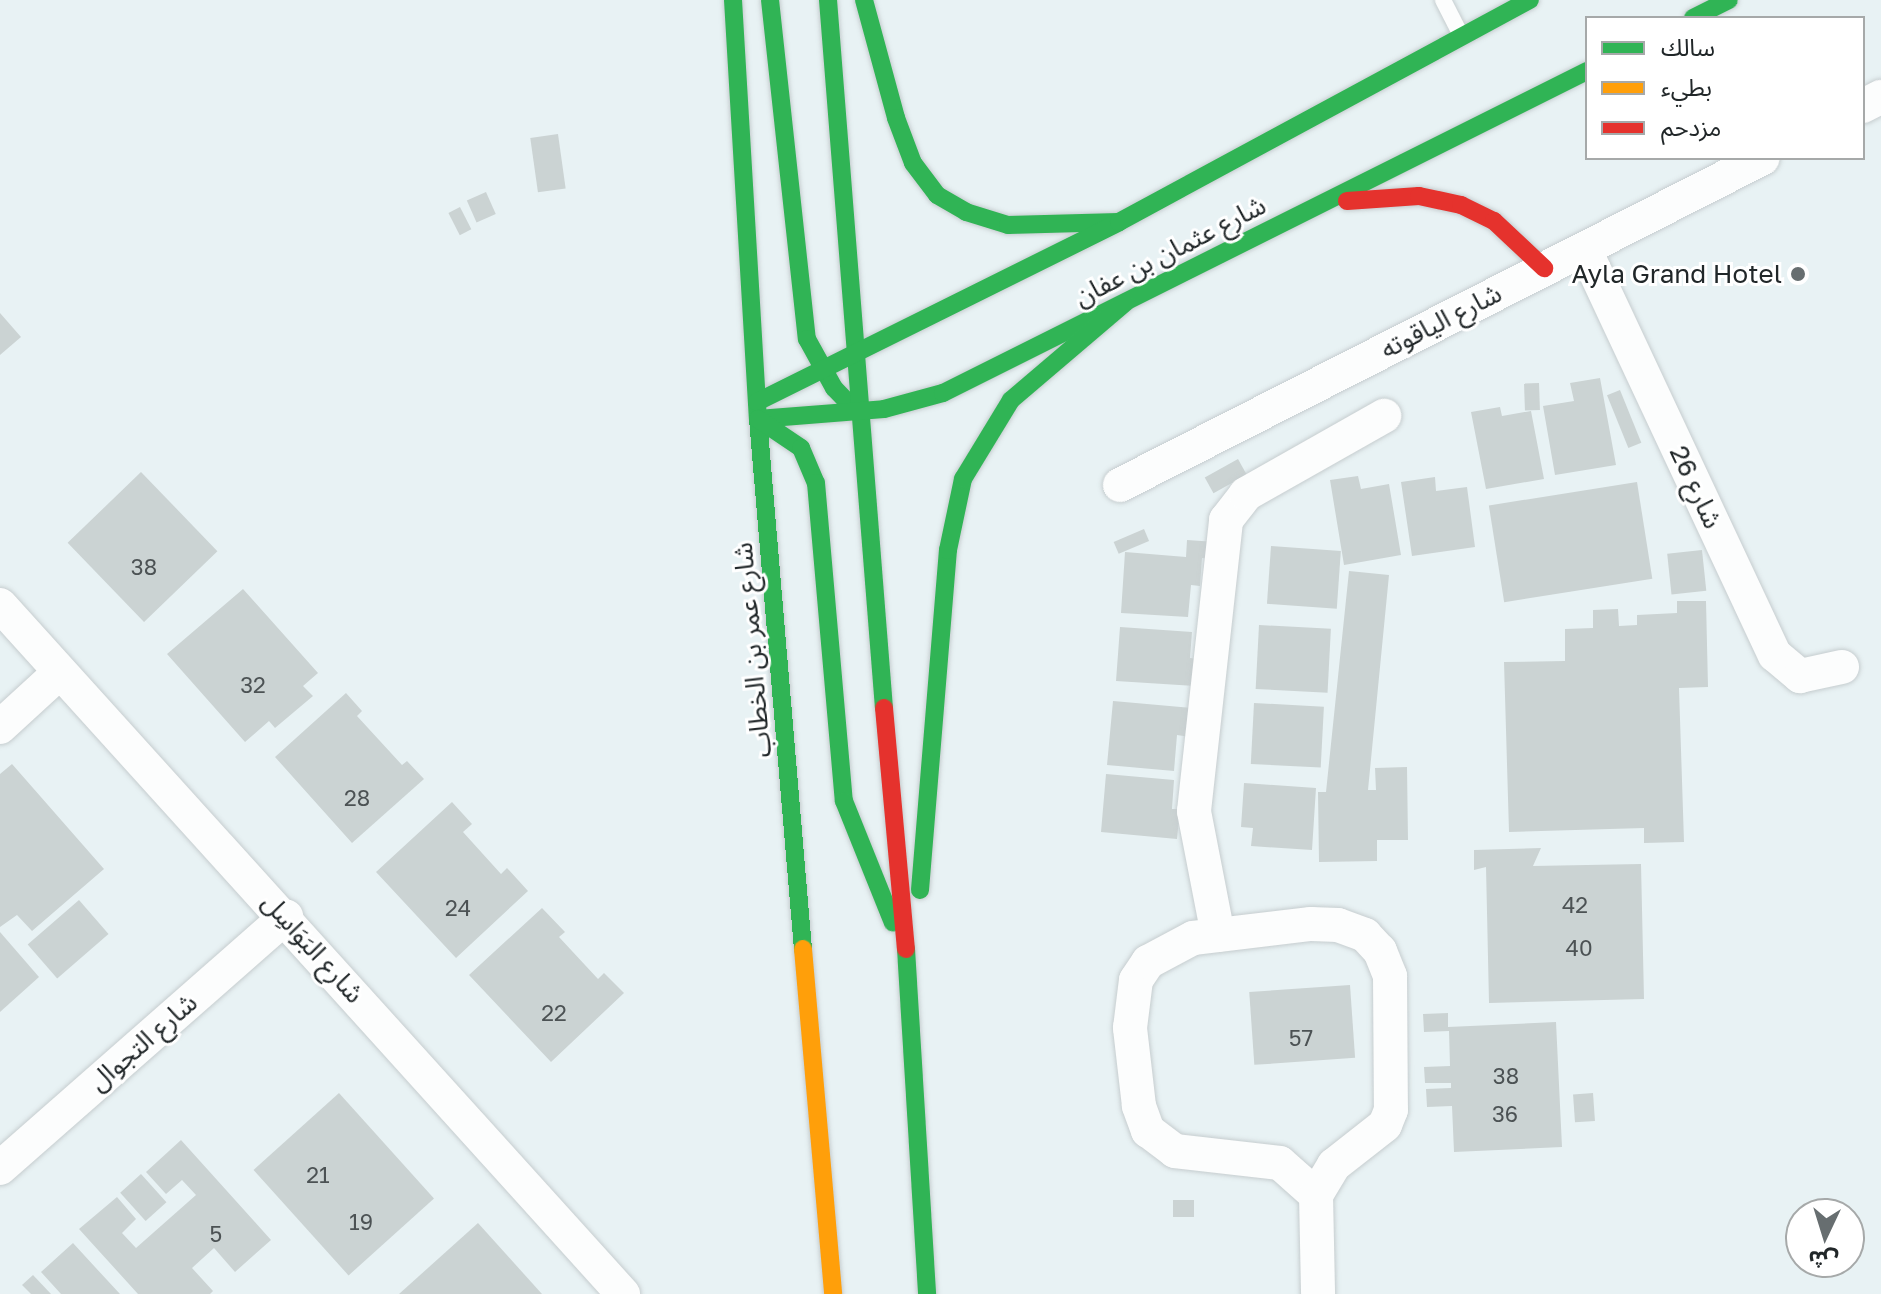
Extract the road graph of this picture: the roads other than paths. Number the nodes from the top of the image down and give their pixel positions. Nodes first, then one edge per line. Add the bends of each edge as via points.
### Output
1 (733, 0) edge
2 (770, 0) edge
3 (828, 0) edge
4 (864, 0) edge
5 (1443, 0) edge
6 (1530, 0) edge
7 (1729, 0) edge
8 (1697, 16) edge
9 (1461, 35) junction
10 (1585, 72) edge
11 (1759, 160) edge
12 (1321, 204) junction
13 (1119, 222) junction
14 (1585, 250) junction
15 (1544, 268) junction
16 (1125, 303) junction
17 (854, 351) junction
18 (822, 367) junction
19 (758, 411) junction
20 (857, 412) junction
21 (1384, 416) dead end
22 (1120, 485) dead end
23 (0, 605) edge
24 (1842, 667) dead end
25 (60, 672) junction
26 (0, 727) edge
27 (286, 917) junction
28 (1218, 935) junction
29 (906, 946) junction
30 (0, 1168) edge
31 (1316, 1195) junction
32 (623, 1294) edge
33 (833, 1294) edge
34 (927, 1294) edge
35 (1318, 1294) edge

1 - 19 main road, شارع عمر بن الخطاب
2 - 18 main road via 800,304 807,339
3 - 17 main road
4 - 13 main road via 896,118 913,163 937,195 966,212 1008,225
5 - 9 lane
6 - 9 main road, شارع عثمان بن عفان
7 - 8 main road
9 - 13 main road, شارع عثمان بن عفان
10 - 12 main road, شارع عثمان بن عفان
11 - 14 street, شارع الياقوته
12 - 15 main road via 1419,196 1461,205 1494,221
12 - 16 main road, شارع عثمان بن عفان
13 - 17 main road, شارع عثمان بن عفان
14 - 15 street, شارع الياقوته
14 - 24 street, شارع 26 via 1775,655 1800,676
15 - 22 street, شارع الياقوته
16 - 20 main road, شارع عثمان بن عفان via 943,393
16 - 29 main road via 1011,400 963,479 948,550 922,880
17 - 18 main road, شارع عثمان بن عفان
17 - 20 main road
18 - 19 main road, شارع عثمان بن عفان
18 - 20 main road
19 - 20 main road, شارع عثمان بن عفان
19 - 29 main road via 801,448 811,465 844,801 877,893
19 - 33 main road, شارع عمر بن الخطاب
20 - 29 main road
21 - 28 street via 1246,494 1226,520 1194,811
23 - 25 street, شارع البَوَاسِل
25 - 26 street
25 - 27 street, شارع البَوَاسِل
27 - 30 street, شارع التجوال
27 - 32 street, شارع البَوَاسِل
28 - 31 street via 1170,948 1148,962 1136,980 1130,1028 1139,1106 1148,1131 1175,1151 1280,1163
28 - 31 street via 1338,925 1365,935 1380,951 1390,976 1391,1110 1385,1125 1334,1165
29 - 34 main road
31 - 35 street

